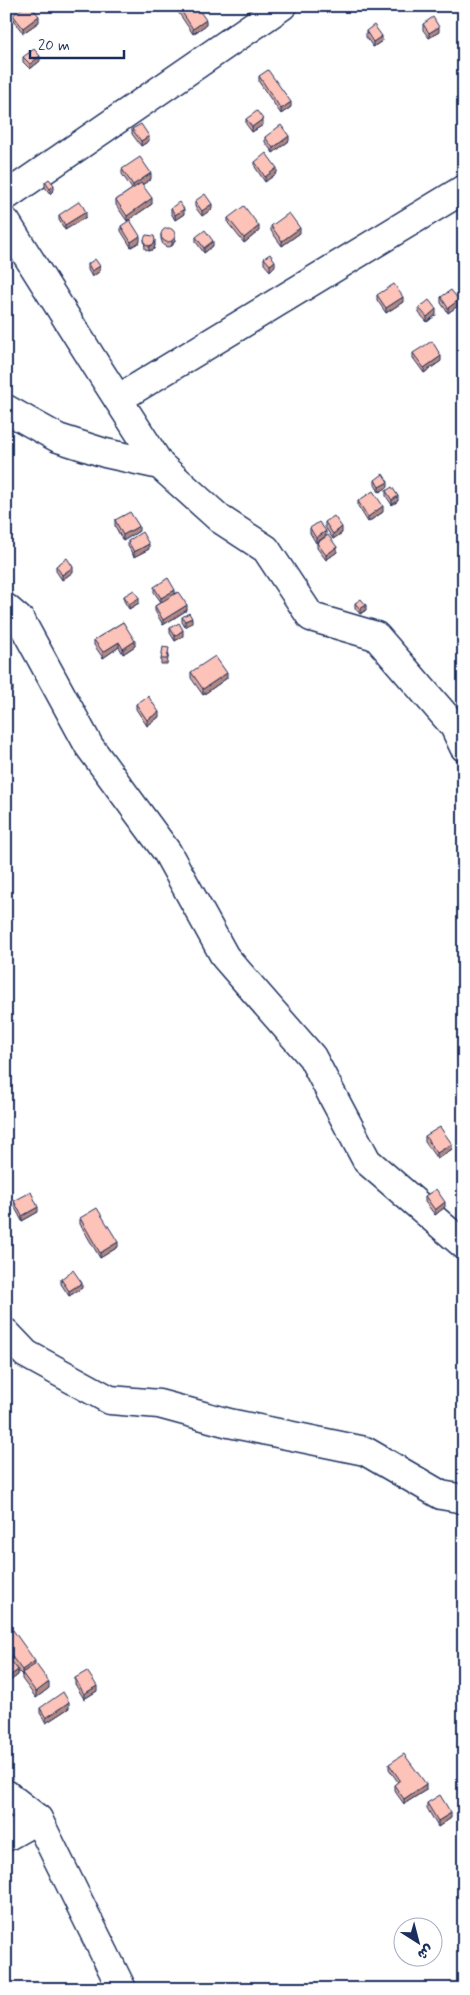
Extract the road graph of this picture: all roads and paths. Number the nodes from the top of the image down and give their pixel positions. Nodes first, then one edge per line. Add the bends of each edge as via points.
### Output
1 (282, 6) edge
2 (464, 189) edge
3 (6, 196) edge
4 (6, 222) edge
5 (118, 399) junction
6 (6, 409) edge
7 (160, 465) junction
8 (6, 608) edge
9 (464, 747) edge
10 (464, 1245) edge
11 (6, 1333) edge
12 (464, 1499) edge
13 (6, 1794) edge
14 (38, 1819) junction
15 (6, 1837) edge
16 (122, 1989) edge

1 - 3 street
2 - 5 street
4 - 5 street
5 - 7 street
6 - 7 street via 58,438
7 - 9 street via 220,519 266,549 311,616 376,636 454,726
8 - 10 street via 21,621 89,746 167,852 225,957 312,1057 367,1161
11 - 12 street via 26,1354 110,1400 160,1404 229,1423 365,1451 441,1495
13 - 14 street
14 - 15 street
14 - 16 street

